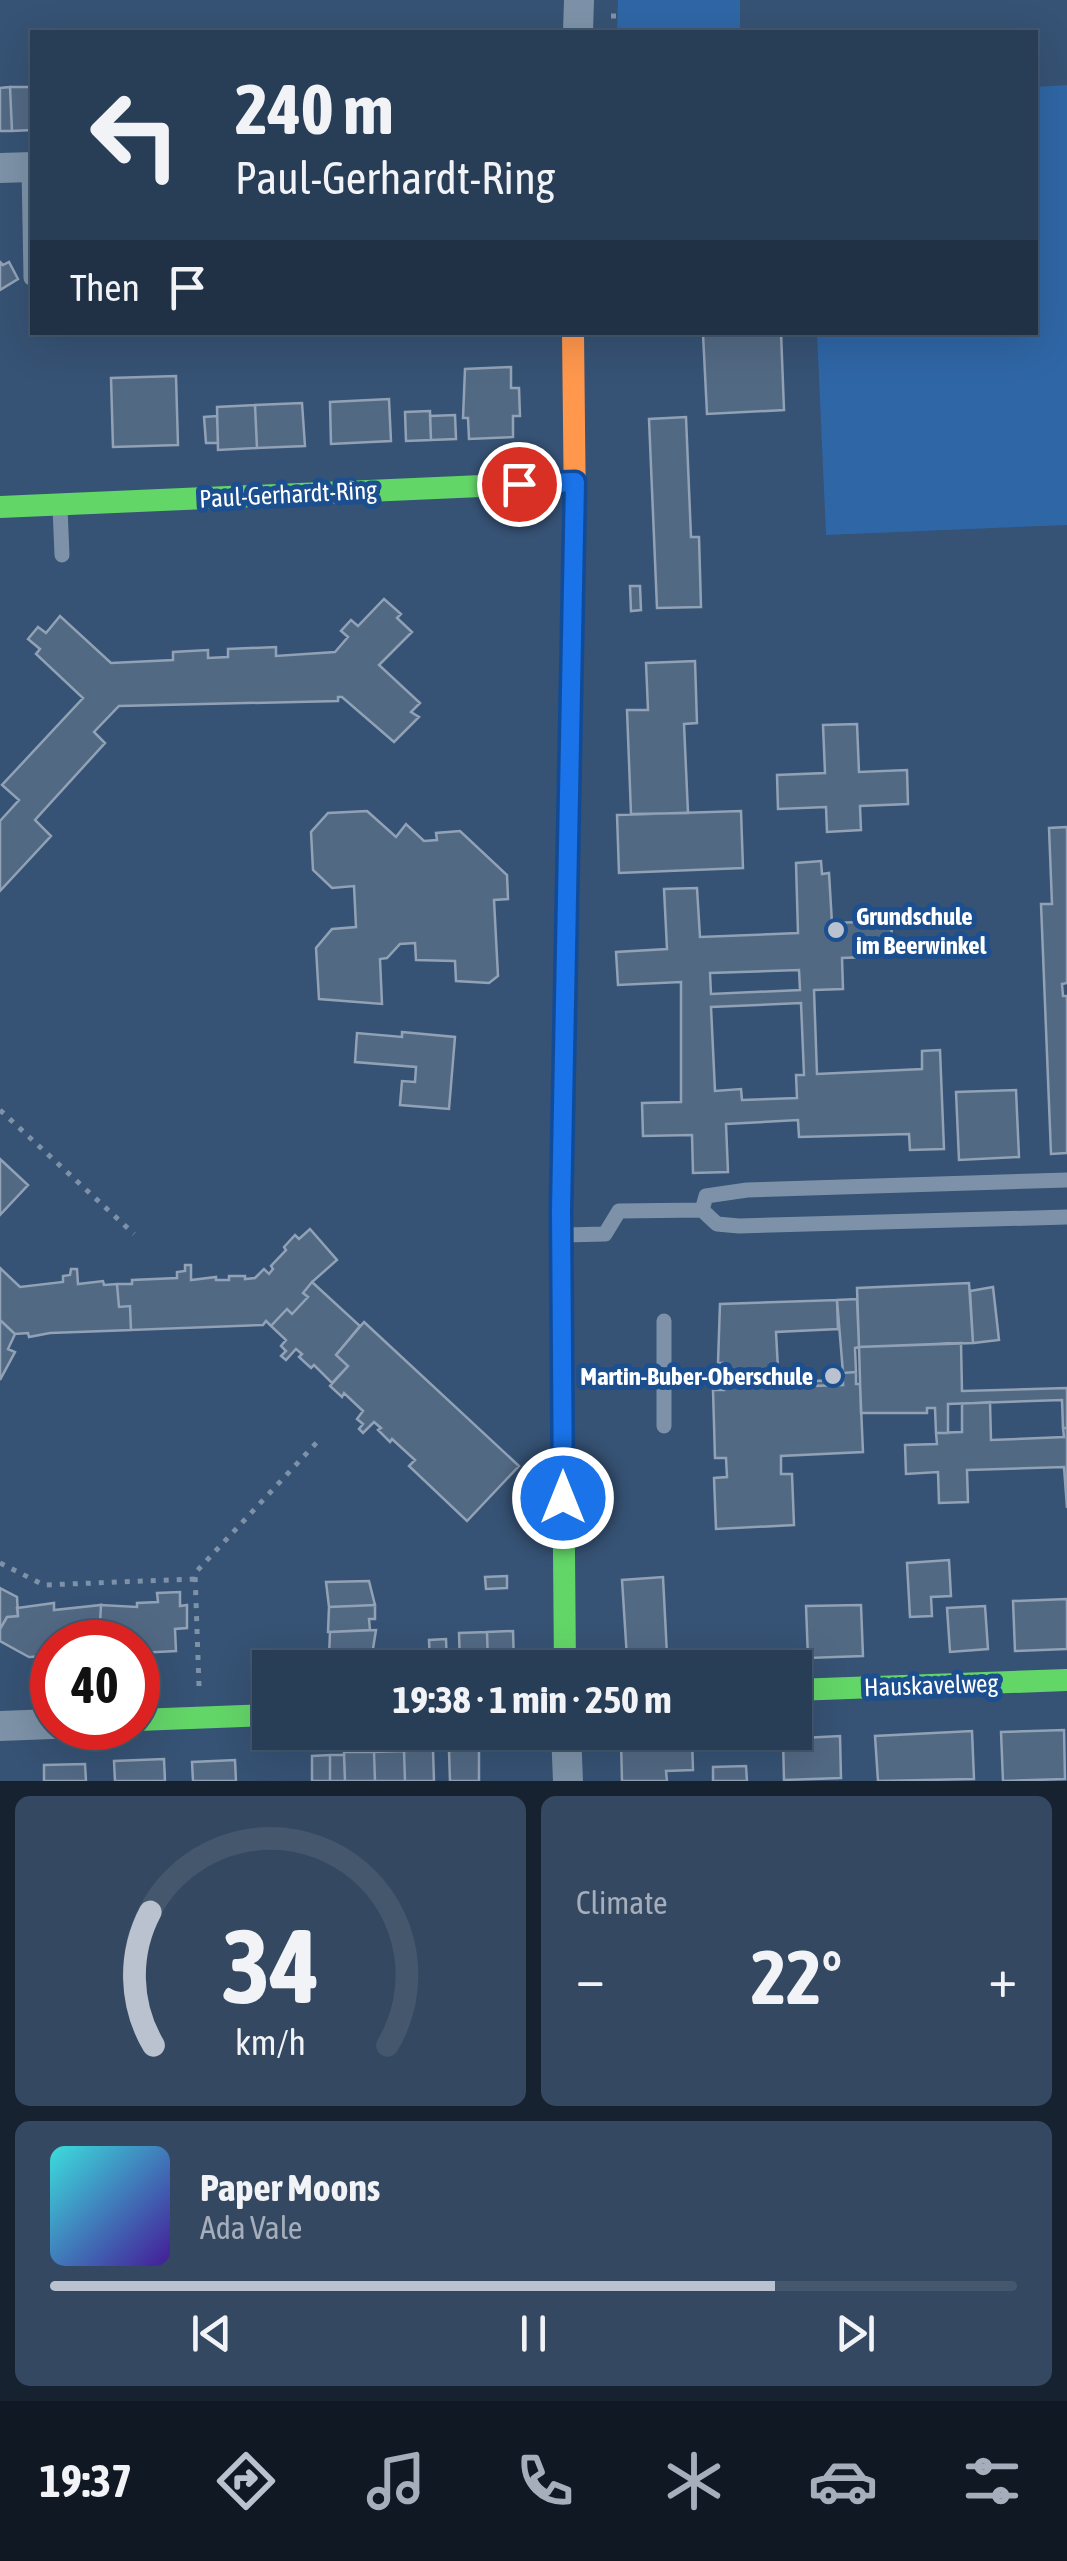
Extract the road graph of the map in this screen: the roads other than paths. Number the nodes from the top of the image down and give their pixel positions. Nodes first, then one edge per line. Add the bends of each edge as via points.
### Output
1 (579, 0) edge
2 (578, 30) edge
3 (21, 167) edge
4 (30, 267) edge
5 (573, 335) edge
6 (575, 482) junction
7 (60, 504) junction
8 (0, 507) edge
9 (62, 555) dead end
10 (1067, 1180) edge
11 (702, 1210) junction
12 (1067, 1217) edge
13 (561, 1235) junction
14 (664, 1321) dead end
15 (664, 1426) dead end
16 (565, 1650) edge
17 (1067, 1680) edge
18 (812, 1689) edge
19 (252, 1715) edge
20 (160, 1719) edge
21 (30, 1725) edge
22 (0, 1726) edge
23 (567, 1750) edge
24 (568, 1781) edge

1 - 2 street
3 - 4 lane
5 - 6 street
6 - 7 street, Paul-Gerhardt-Ring
6 - 13 street
7 - 8 street, Paul-Gerhardt-Ring
7 - 9 lane
10 - 11 lane via 747,1190 706,1196
11 - 12 lane via 717,1224 739,1226
11 - 13 lane via 619,1211 605,1234
13 - 16 street
14 - 15 lane
17 - 18 street, Hauskavelweg
19 - 20 street
21 - 22 street
23 - 24 street

